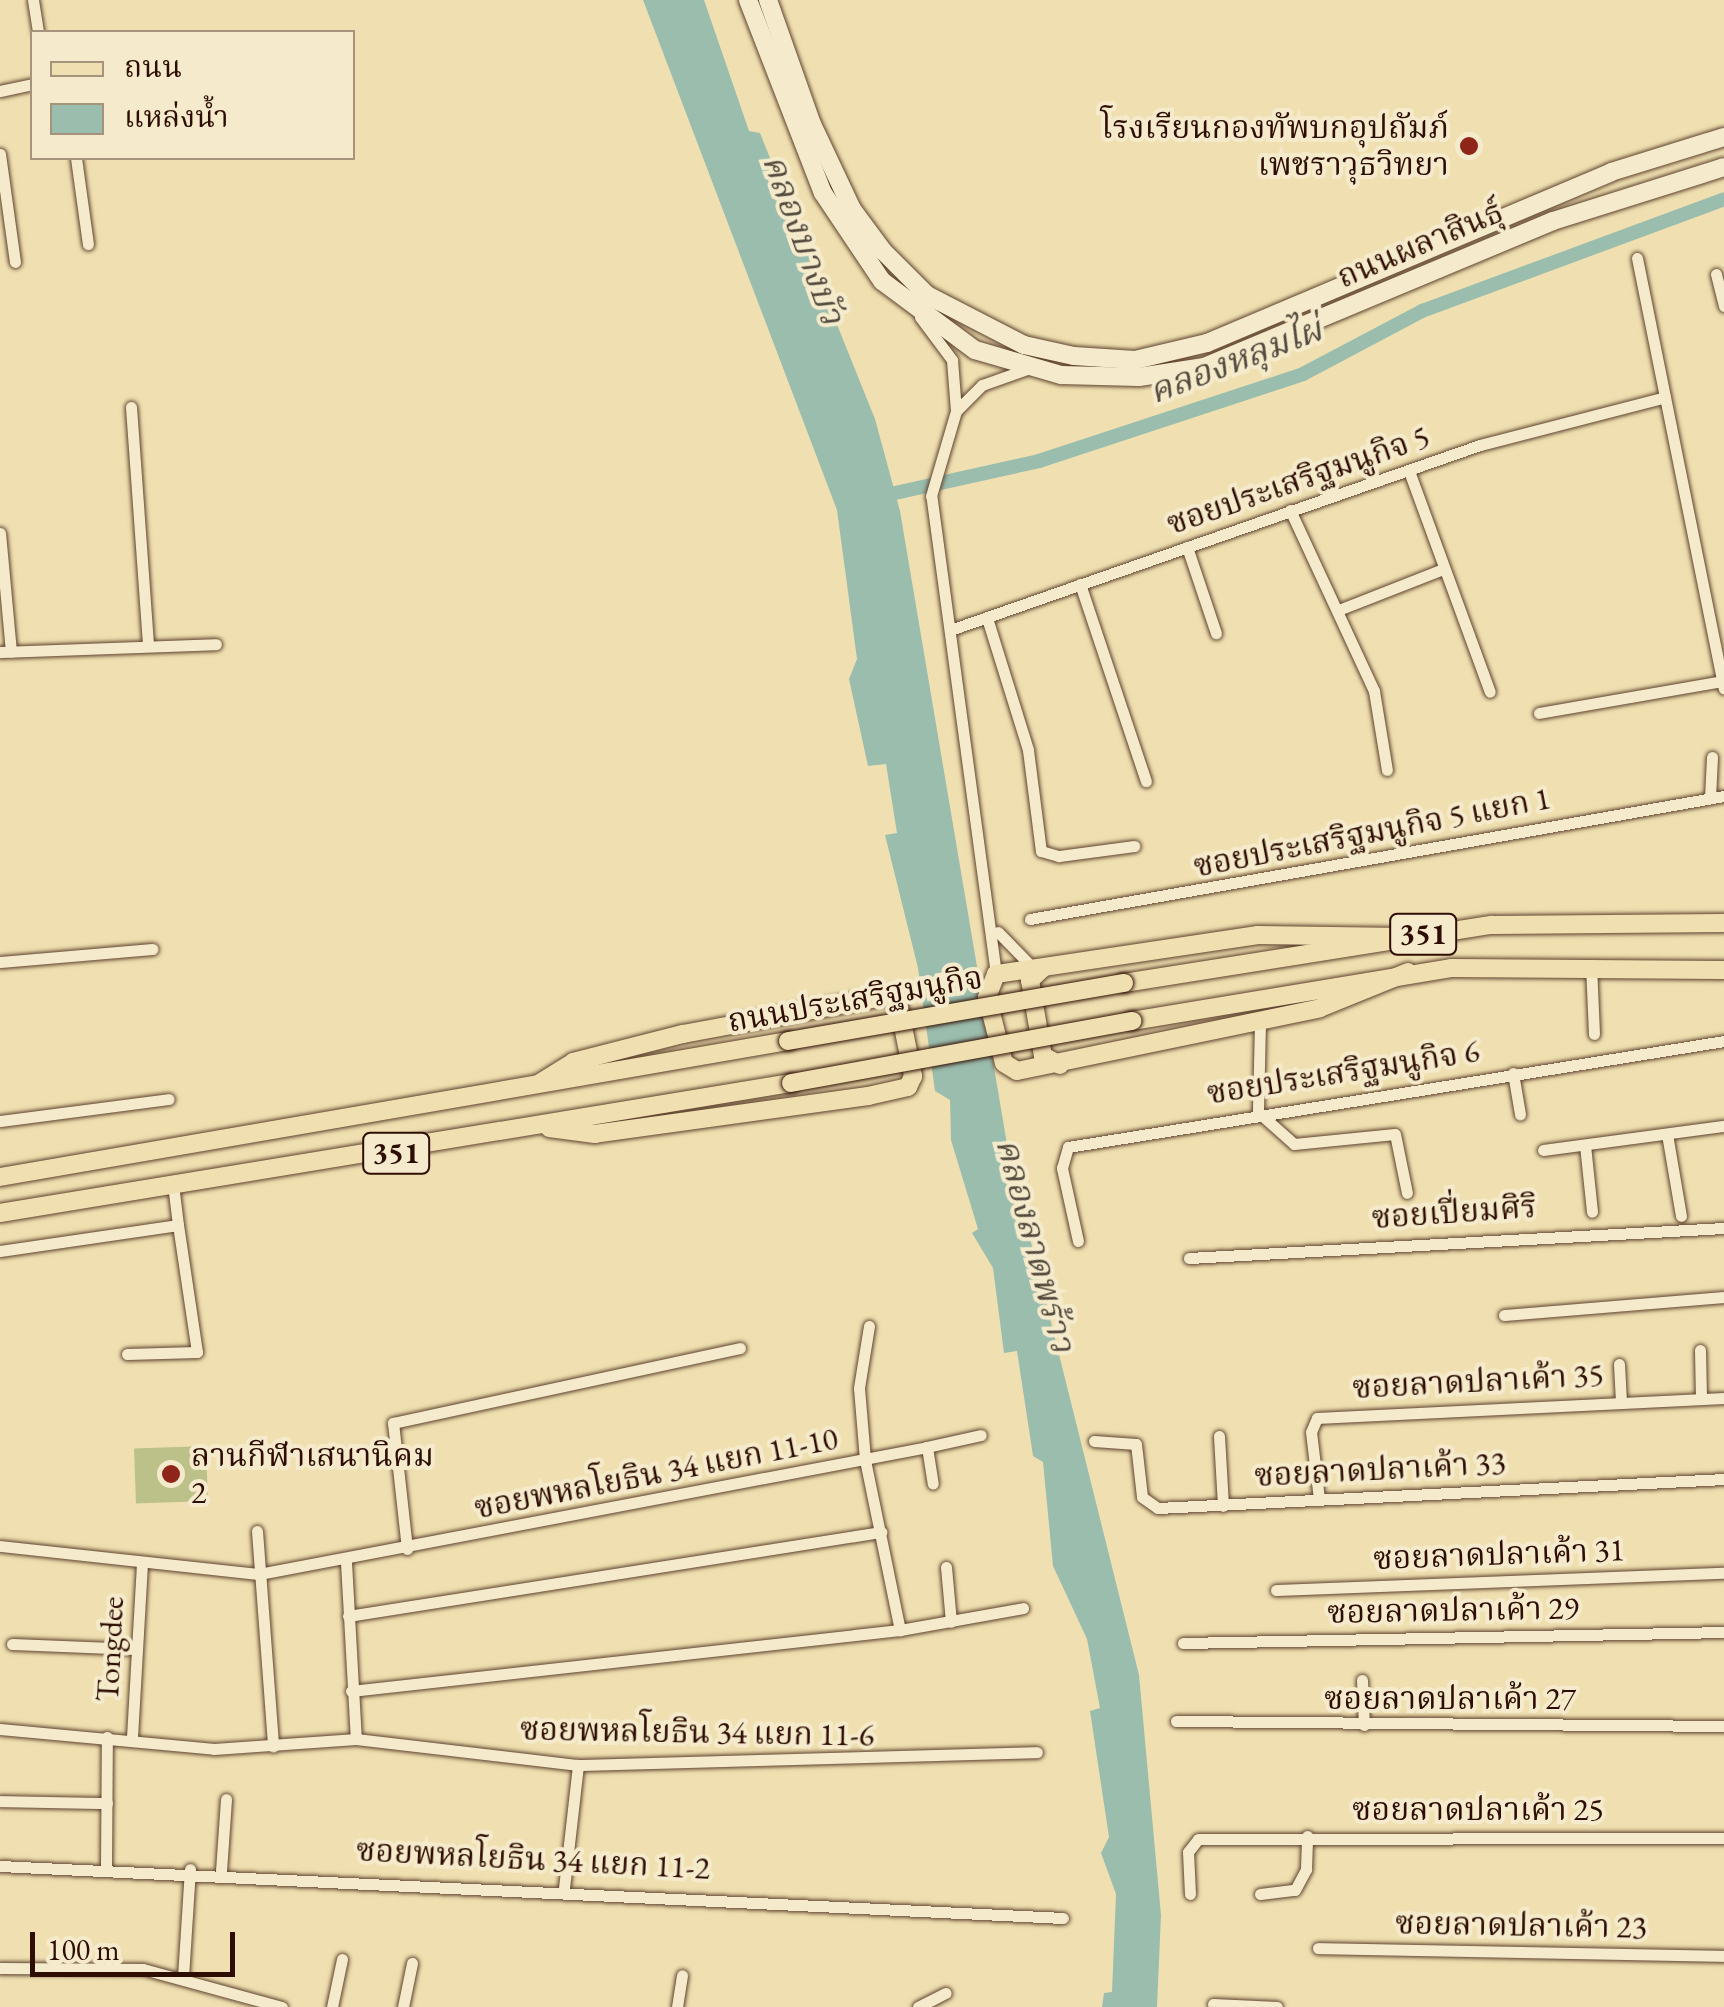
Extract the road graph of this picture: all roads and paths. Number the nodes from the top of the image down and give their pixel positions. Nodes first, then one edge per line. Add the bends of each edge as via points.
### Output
1 (34, 0) edge
2 (748, 0) edge
3 (768, 0) edge
4 (38, 30) edge
5 (30, 84) edge
6 (0, 91) edge
7 (1724, 136) edge
8 (0, 154) edge
9 (76, 160) edge
10 (1724, 167) edge
11 (88, 244) dead end
12 (1637, 258) dead end
13 (14, 262) dead end
14 (1716, 274) dead end
15 (1724, 306) edge
16 (918, 314) junction
17 (1030, 368) junction
18 (1664, 396) junction
19 (130, 406) dead end
20 (956, 411) junction
21 (1409, 471) junction
22 (1290, 510) junction
23 (0, 532) edge
24 (1187, 546) junction
25 (1443, 569) junction
26 (1080, 584) junction
27 (1341, 609) junction
28 (987, 618) junction
29 (953, 628) junction
30 (1216, 633) dead end
31 (148, 643) junction
32 (216, 644) dead end
33 (5, 651) edge
34 (1723, 684) edge
35 (1490, 692) dead end
36 (1539, 713) dead end
37 (1712, 757) dead end
38 (1387, 770) dead end
39 (1146, 781) dead end
40 (1717, 797) edge
41 (1134, 846) dead end
42 (1030, 919) dead end
43 (1724, 923) edge
44 (996, 929) junction
45 (1402, 937) junction
46 (152, 949) dead end
47 (0, 962) edge
48 (1591, 965) junction
49 (1039, 968) junction
50 (1724, 970) edge
51 (1408, 972) junction
52 (996, 974) junction
53 (1260, 1022) junction
54 (1594, 1034) dead end
55 (1724, 1042) edge
56 (1060, 1065) junction
57 (1514, 1073) junction
58 (540, 1082) junction
59 (169, 1099) dead end
60 (1258, 1112) junction
61 (1520, 1114) dead end
62 (0, 1121) edge
63 (1724, 1126) edge
64 (549, 1128) junction
65 (1668, 1134) junction
66 (1585, 1145) junction
67 (1543, 1150) dead end
68 (0, 1178) edge
69 (172, 1187) junction
70 (1407, 1193) dead end
71 (1592, 1212) dead end
72 (0, 1213) edge
73 (1681, 1216) dead end
74 (178, 1225) junction
75 (1724, 1228) edge
76 (1078, 1242) dead end
77 (0, 1251) edge
78 (1189, 1258) dead end
79 (1724, 1297) edge
80 (1504, 1315) dead end
81 (869, 1326) dead end
82 (740, 1348) dead end
83 (1700, 1350) dead end
84 (126, 1354) dead end
85 (1619, 1364) dead end
86 (1724, 1398) edge
87 (1701, 1399) junction
88 (1621, 1402) junction
89 (982, 1435) dead end
90 (1218, 1436) dead end
91 (1094, 1441) dead end
92 (927, 1447) junction
93 (865, 1460) junction
94 (1724, 1479) edge
95 (933, 1484) dead end
96 (1318, 1499) junction
97 (1223, 1506) junction
98 (257, 1531) dead end
99 (880, 1532) junction
100 (0, 1546) edge
101 (406, 1548) junction
102 (346, 1562) junction
103 (142, 1564) junction
104 (946, 1568) dead end
105 (1724, 1573) edge
106 (259, 1574) junction
107 (1276, 1590) dead end
108 (1023, 1608) dead end
109 (348, 1616) junction
110 (951, 1622) junction
111 (900, 1630) junction
112 (1724, 1632) edge
113 (1183, 1643) dead end
114 (12, 1644) dead end
115 (137, 1650) junction
116 (1362, 1680) dead end
117 (352, 1691) junction
118 (1176, 1722) dead end
119 (1364, 1725) junction
120 (1724, 1726) edge
121 (0, 1729) edge
122 (107, 1737) junction
123 (132, 1737) junction
124 (356, 1739) junction
125 (273, 1746) junction
126 (1037, 1752) dead end
127 (578, 1765) junction
128 (226, 1799) dead end
129 (0, 1801) edge
130 (106, 1804) junction
131 (1307, 1836) junction
132 (1724, 1838) edge
133 (106, 1865) junction
134 (0, 1866) edge
135 (190, 1870) junction
136 (221, 1871) junction
137 (564, 1888) junction
138 (1190, 1894) dead end
139 (1260, 1894) dead end
140 (1063, 1918) dead end
141 (1318, 1948) dead end
142 (1724, 1956) edge
143 (342, 1959) dead end
144 (412, 1963) dead end
145 (0, 1968) edge
146 (682, 1975) dead end
147 (184, 1976) junction
148 (946, 1993) dead end
149 (1214, 2004) dead end
150 (282, 2007) edge
151 (332, 2007) edge
152 (403, 2007) edge
153 (677, 2007) edge
154 (918, 2007) edge
155 (1278, 2007) edge

1 - 4 street
2 - 16 main road, ถนนผลาสินธุ์ via 781,102 822,193 872,269
3 - 7 main road, ถนนผลาสินธุ์ via 812,124 852,210 884,251 943,304 1024,345 1074,356 1135,360 1207,343 1612,172
5 - 6 street
8 - 13 street
9 - 11 street
10 - 17 main road, ถนนผลาสินธุ์ via 1553,222 1204,367 1139,377
12 - 18 street
14 - 15 street
16 - 17 main road, ถนนผลาสินธุ์ via 976,350
16 - 20 street via 952,360
17 - 20 street via 982,385
18 - 21 street, ซอยประเสริฐมนูกิจ 5
18 - 34 street
19 - 31 street
20 - 29 street via 939,452 934,521
21 - 22 street, ซอยประเสริฐมนูกิจ 5
21 - 25 street
22 - 24 street, ซอยประเสริฐมนูกิจ 5
22 - 27 street
23 - 33 street
24 - 26 street, ซอยประเสริฐมนูกิจ 5
24 - 30 street
25 - 27 street
25 - 35 street
26 - 28 street, ซอยประเสริฐมนูกิจ 5
26 - 39 street
27 - 38 street via 1374,691
28 - 29 street, ซอยประเสริฐมนูกิจ 5
28 - 41 street via 1028,750 1041,850 1059,856
29 - 44 street
31 - 32 street
31 - 33 street
34 - 36 street
37 - 40 street
40 - 42 street, ซอยประเสริฐมนูกิจ 5 แยก 1
43 - 45 main road, ถนนประเสริฐมนูกิจ / 351 via 1602,918
44 - 49 street via 1012,954
44 - 52 street
45 - 49 main road via 1258,935
45 - 58 main road, ถนนประเสริฐมนูกิจ / 351, bridge
46 - 47 street
48 - 50 main road, 351
48 - 51 main road, 351
48 - 54 street
49 - 52 main road
49 - 56 main road via 1030,980 1043,1056
51 - 53 main road
51 - 64 main road, 351, bridge
52 - 56 main road via 987,997 1004,1063 1017,1070
53 - 56 main road
53 - 60 street
55 - 57 street, ซอยประเสริฐมนูกิจ 6
57 - 60 street, ซอยประเสริฐมนูกิจ 6
57 - 61 street
58 - 64 main road via 573,1062 682,1034 889,996 898,1002 913,1076 908,1087 868,1096 595,1134
58 - 68 main road, ถนนประเสริฐมนูกิจ / 351
59 - 62 street
60 - 70 street via 1294,1144 1395,1134
60 - 76 street, ซอยประเสริฐมนูกิจ 6 via 1068,1147 1062,1168
63 - 65 street
64 - 69 main road, 351
65 - 66 street
65 - 73 street
66 - 67 street
66 - 71 street
69 - 72 main road, 351
69 - 74 street
74 - 77 street
74 - 84 street via 197,1352
75 - 78 street, ซอยเปี่ยมศิริ
79 - 80 street
81 - 93 street via 859,1388
82 - 101 street via 394,1423
83 - 87 street
85 - 88 street
86 - 87 street, ซอยลาดปลาเค้า 35
87 - 88 street, ซอยลาดปลาเค้า 35
88 - 96 street, ซอยลาดปลาเค้า 35 via 1317,1418 1311,1432
89 - 92 street, ซอยพหลโยธิน 34 แยก 11-10
90 - 97 street
91 - 97 street, ซอยลาดปลาเค้า 33 via 1136,1444 1146,1506
92 - 93 street, ซอยพหลโยธิน 34 แยก 11-10
92 - 95 street
93 - 99 street
93 - 101 street, ซอยพหลโยธิน 34 แยก 11-10
94 - 96 street, ซอยลาดปลาเค้า 33
96 - 97 street, ซอยลาดปลาเค้า 33
98 - 106 street
99 - 109 street
99 - 111 street
100 - 103 street, ซอยพหลโยธิน 34 แยก 11-10
101 - 102 street, ซอยพหลโยธิน 34 แยก 11-10
102 - 106 street, ซอยพหลโยธิน 34 แยก 11-10
102 - 109 street
103 - 106 street, ซอยพหลโยธิน 34 แยก 11-10
103 - 115 street, Tongdee
104 - 110 street
105 - 107 street, ซอยลาดปลาเค้า 31
106 - 125 street
108 - 110 street
109 - 117 street
110 - 111 street
111 - 117 street
112 - 113 street, ซอยลาดปลาเค้า 29
114 - 115 street
115 - 123 street, Tongdee
116 - 119 street
117 - 124 street
118 - 119 street, ซอยลาดปลาเค้า 27
119 - 120 street, ซอยลาดปลาเค้า 27
121 - 122 street, ซอยพหลโยธิน 34 แยก 11-6
122 - 123 street, ซอยพหลโยธิน 34 แยก 11-6
122 - 130 street
123 - 125 street, ซอยพหลโยธิน 34 แยก 11-6 via 214,1749
124 - 125 street, ซอยพหลโยธิน 34 แยก 11-6
124 - 127 street, ซอยพหลโยธิน 34 แยก 11-6
126 - 127 street, ซอยพหลโยธิน 34 แยก 11-6
127 - 137 street
128 - 136 street
129 - 130 street
130 - 133 street
131 - 132 street, ซอยลาดปลาเค้า 25
131 - 138 street, ซอยลาดปลาเค้า 25 via 1190,1845
131 - 139 street via 1306,1870 1295,1890
133 - 134 street, ซอยพหลโยธิน 34 แยก 11-2
133 - 135 street, ซอยพหลโยธิน 34 แยก 11-2
135 - 136 street, ซอยพหลโยธิน 34 แยก 11-2
135 - 147 street
136 - 137 street, ซอยพหลโยธิน 34 แยก 11-2
137 - 140 street, ซอยพหลโยธิน 34 แยก 11-2
141 - 142 street, ซอยลาดปลาเค้า 23
143 - 151 street
144 - 152 street
145 - 147 street
146 - 153 street
147 - 150 street
148 - 154 street
149 - 155 street

